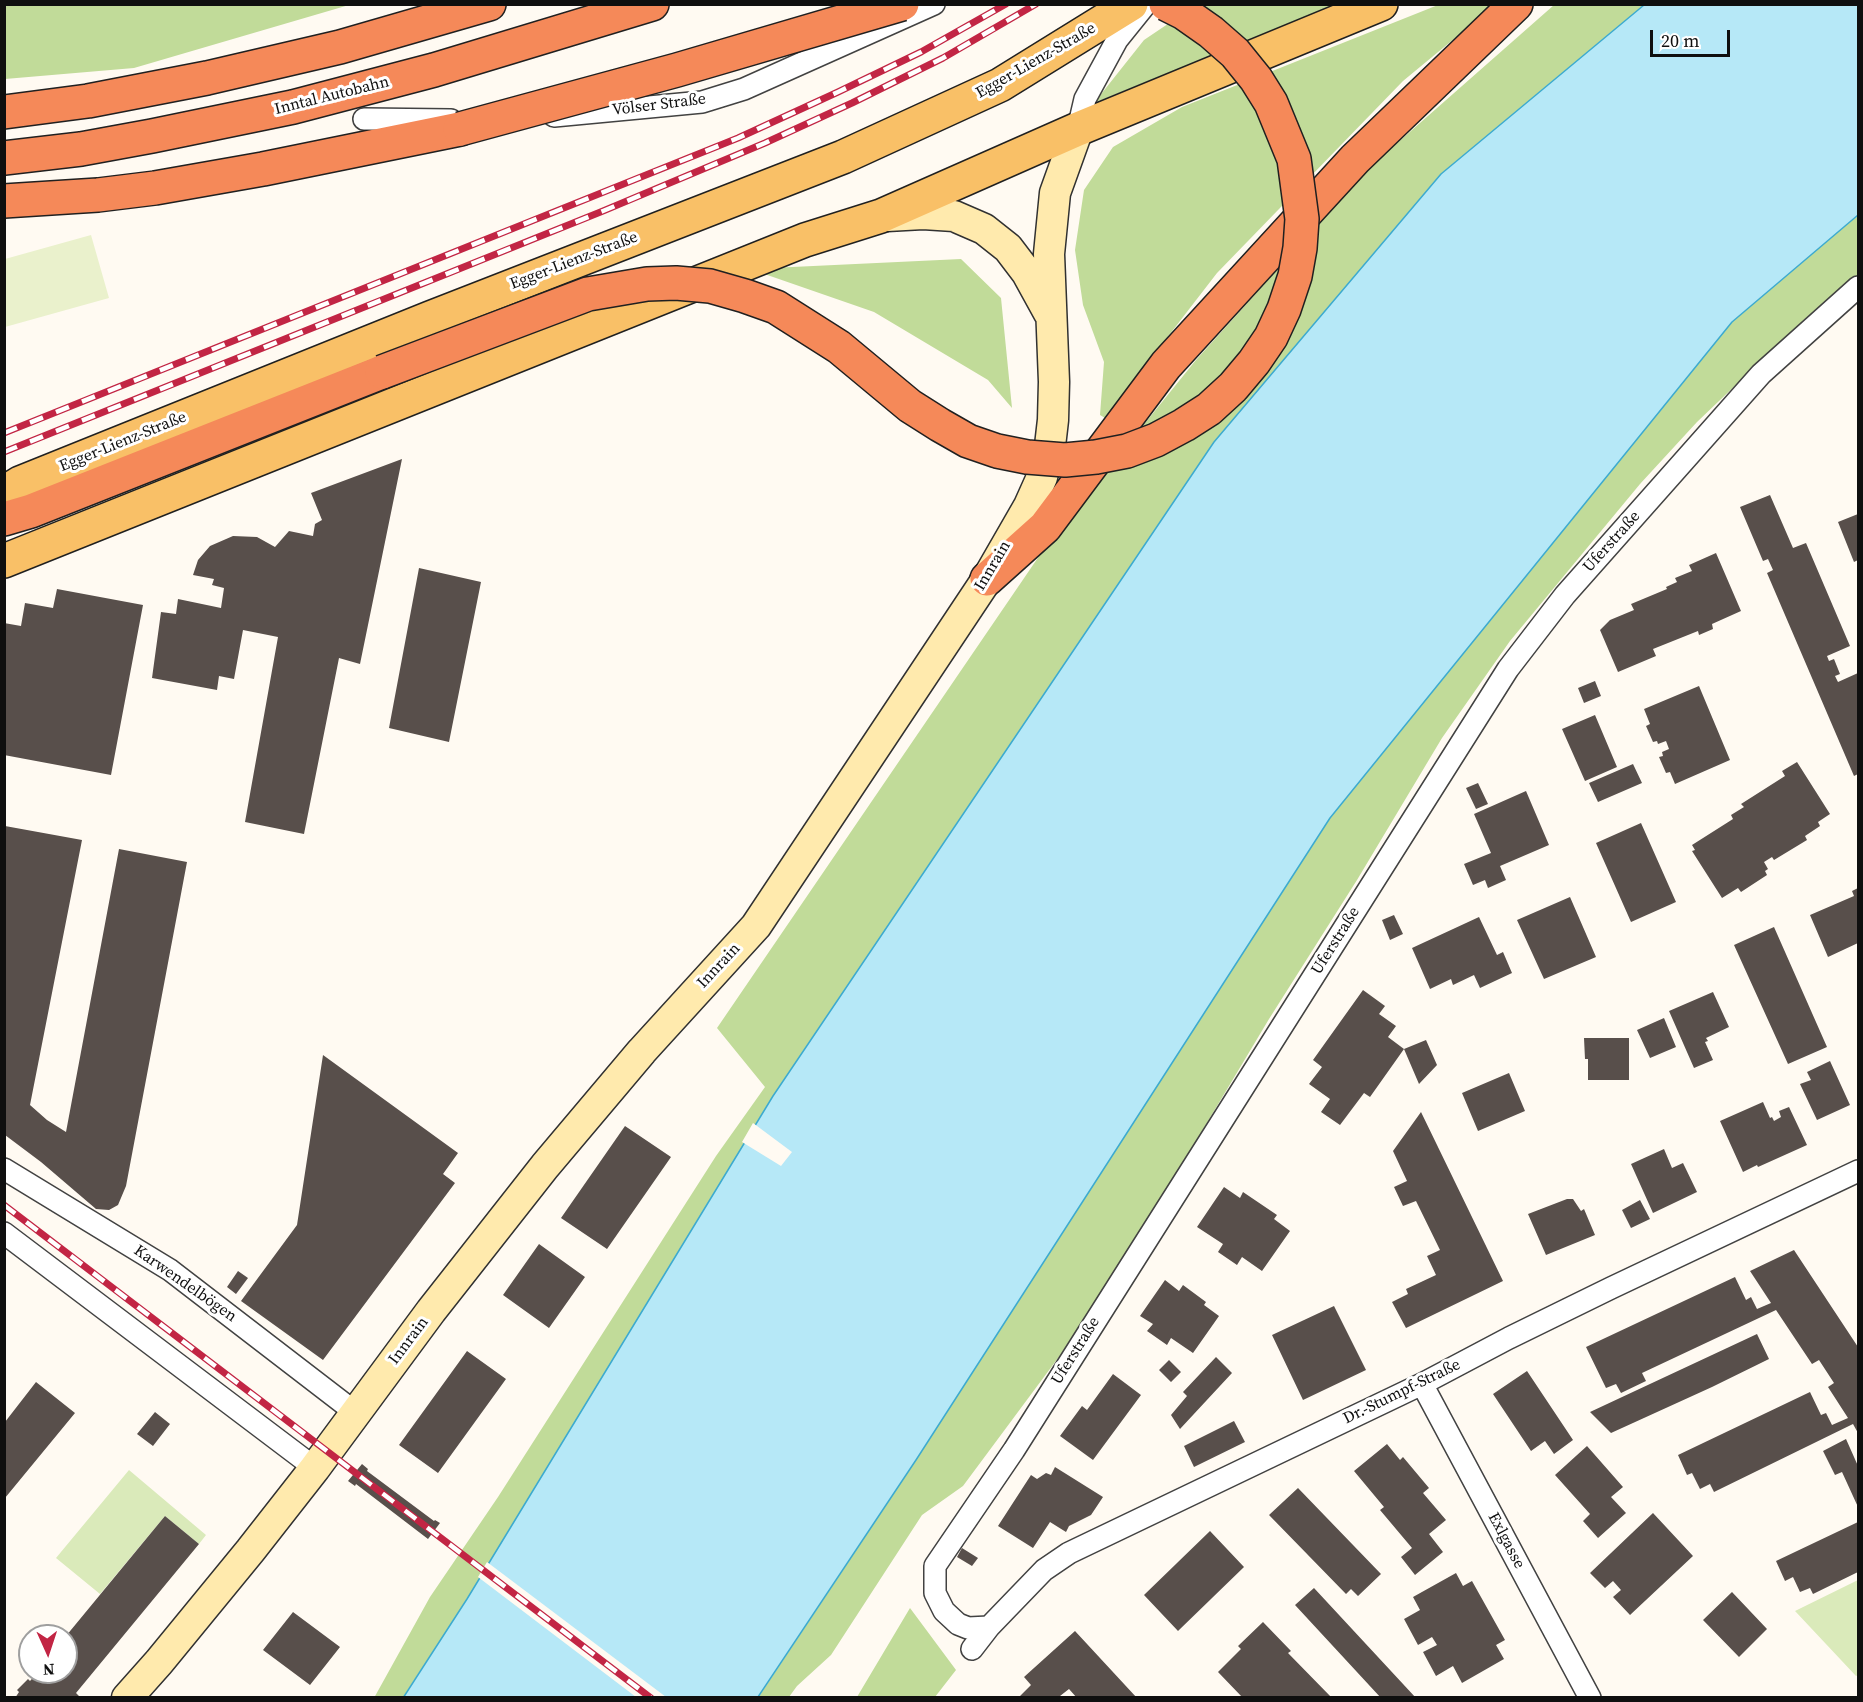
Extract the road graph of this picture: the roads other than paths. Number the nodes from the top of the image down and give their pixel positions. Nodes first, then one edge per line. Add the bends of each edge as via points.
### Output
1 (489, 4) edge
2 (652, 4) edge
3 (902, 4) edge
4 (934, 4) edge
5 (1131, 4) edge
6 (1146, 4) edge
7 (1166, 4) edge
8 (1381, 4) edge
9 (1516, 4) edge
10 (4, 112) edge
11 (364, 119) dead end
12 (1077, 129) junction
13 (4, 158) edge
14 (4, 201) edge
15 (881, 216) junction
16 (1858, 287) edge
17 (1051, 315) junction
18 (13, 507) edge
19 (4, 561) edge
20 (987, 579) junction
21 (4, 1168) edge
22 (1858, 1171) edge
23 (4, 1233) edge
24 (1422, 1384) junction
25 (356, 1413) junction
26 (315, 1468) junction
27 (989, 1627) junction
28 (972, 1649) dead end
29 (127, 1698) edge
30 (1590, 1698) edge

1 - 10 highway via 340,47 207,78 88,101
2 - 13 highway, Inntal Autobahn via 434,70 293,107 152,136
3 - 14 highway, bridge via 460,129 155,188
4 - 11 street, Völser Straße via 744,89 702,102 510,120
5 - 18 main road, Egger-Lienz-Straße via 1000,85 843,157 20,483
6 - 12 street via 1117,40 1085,99
7 - 18 highway, bridge via 1211,32 1256,78 1294,159 1302,219 1295,276 1271,337 1233,387 1209,409 1156,440 1096,458 1065,460 997,451 939,425 839,347 776,307 710,286 647,284 588,294
8 - 12 main road
9 - 20 highway via 1355,159 1174,356 1045,527
12 - 15 main road
12 - 17 main road, Innrain via 1055,193 1049,254
15 - 17 main road via 954,216 984,230 1008,248
15 - 19 main road via 805,240
16 - 27 street, Uferstraße via 1761,374 1564,595 1508,669 1014,1450 935,1566 935,1593 944,1611 968,1628
17 - 20 main road, Innrain via 1053,420 1045,467 1029,506
20 - 25 main road, Innrain via 756,926 642,1051 545,1166
21 - 25 street, Karwendelbögen via 170,1270
22 - 24 street, Dr.-Stumpf-Straße via 1564,1311
23 - 26 street
24 - 27 street, Dr.-Stumpf-Straße via 1069,1553 1044,1570
24 - 30 street, Exlgasse
25 - 26 main road, Innrain
26 - 29 main road, Innrain
27 - 28 street, Dr.-Stumpf-Straße

